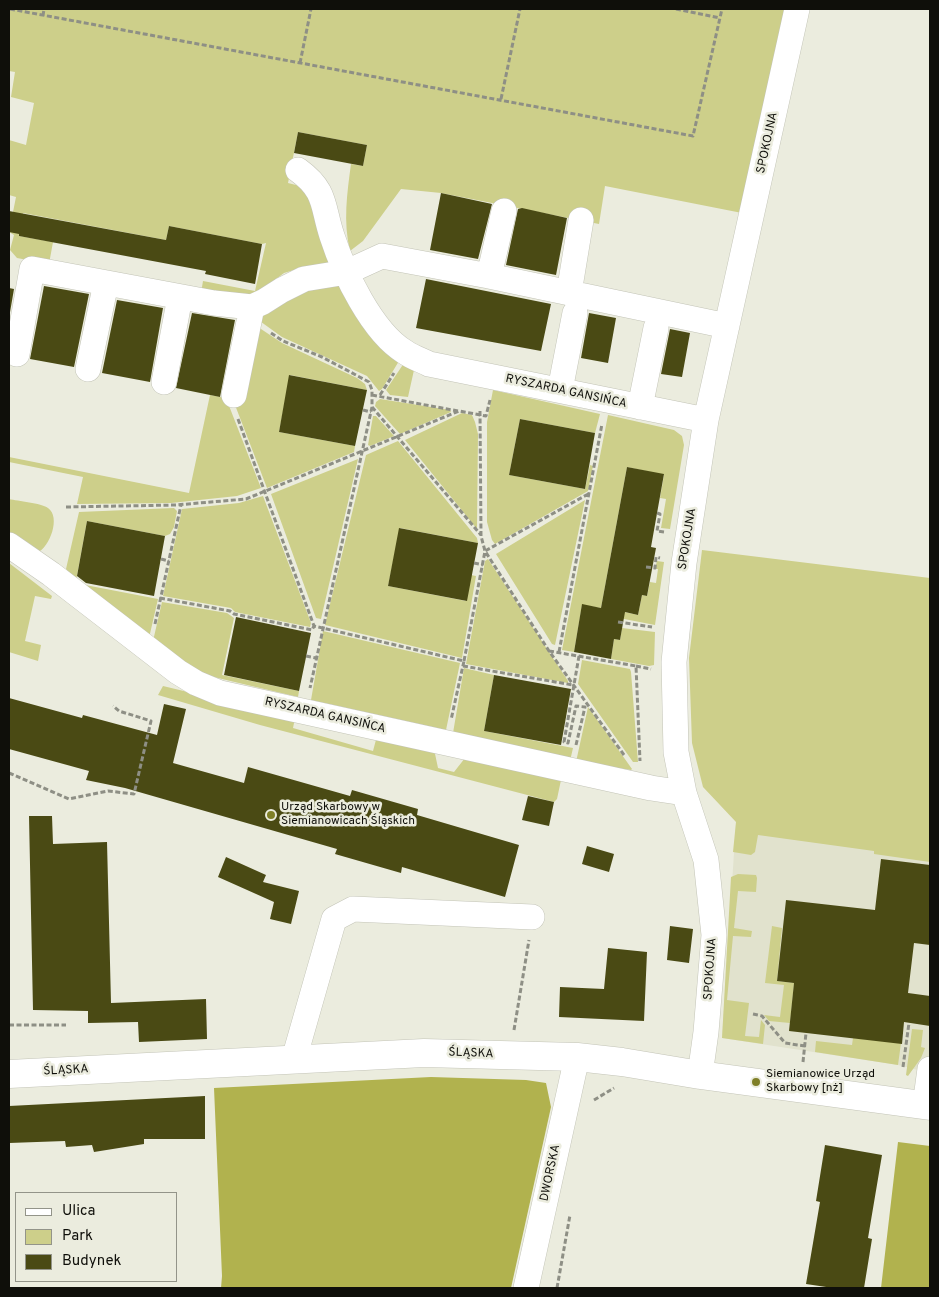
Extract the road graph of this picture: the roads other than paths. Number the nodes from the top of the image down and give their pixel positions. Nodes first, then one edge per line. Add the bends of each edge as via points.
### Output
1 (797, 9) edge
2 (298, 170) dead end
3 (504, 211) dead end
4 (581, 220) dead end
5 (347, 272) junction
6 (489, 276) junction
7 (106, 283) junction
8 (180, 297) junction
9 (572, 303) junction
10 (250, 312) junction
11 (727, 326) junction
12 (656, 328) dead end
13 (16, 354) dead end
14 (88, 369) dead end
15 (164, 382) dead end
16 (560, 390) junction
17 (234, 394) road end
18 (640, 407) junction
19 (706, 420) junction
20 (9, 545) edge
21 (684, 793) junction
22 (532, 917) road end
23 (577, 1057) junction
24 (294, 1059) junction
25 (930, 1069) edge
26 (9, 1074) edge
27 (700, 1075) junction
28 (928, 1106) edge
29 (526, 1288) edge

1 - 11 street, SPOKOJNA
2 - 5 street, RYSZARDA GANSIŃCA via 320,191 332,237
3 - 6 street
4 - 9 street
5 - 6 street via 382,256
5 - 10 street via 304,279
5 - 16 street, RYSZARDA GANSIŃCA via 355,292 382,333 404,352 429,364
6 - 9 street
7 - 8 street
7 - 13 street via 32,269
7 - 14 street
8 - 10 street
8 - 15 street
9 - 11 street
9 - 16 street
10 - 17 street
11 - 19 street, SPOKOJNA
12 - 18 street
16 - 18 street, RYSZARDA GANSIŃCA
18 - 19 street, RYSZARDA GANSIŃCA
19 - 21 street, SPOKOJNA via 684,564 674,662 676,752
20 - 21 street, RYSZARDA GANSIŃCA via 178,672 220,693
21 - 27 street, SPOKOJNA via 706,860 714,935
22 - 24 street via 346,911 334,919
23 - 24 main road, ŚLĄSKA via 424,1053
23 - 27 main road, ŚLĄSKA
23 - 29 street, DWORSKA
24 - 26 main road, ŚLĄSKA
25 - 28 street
27 - 28 main road, ŚLĄSKA

